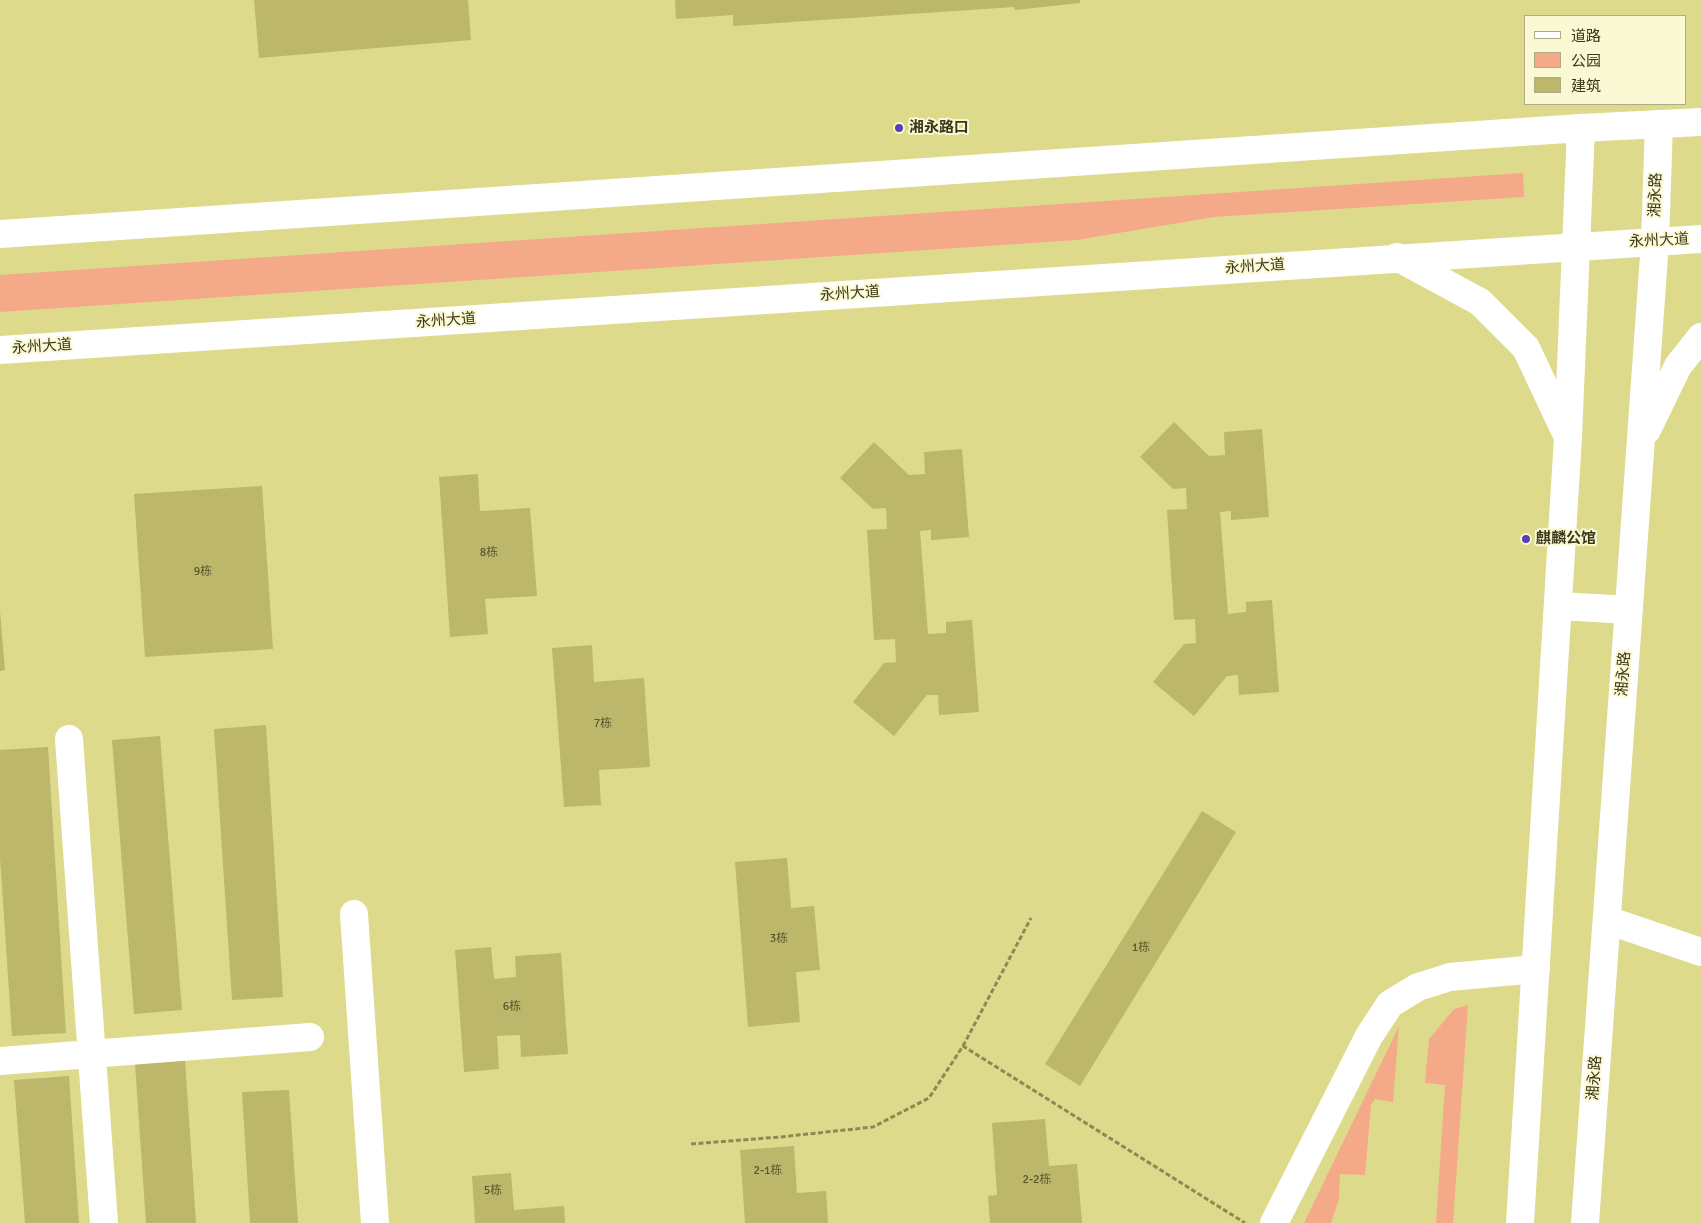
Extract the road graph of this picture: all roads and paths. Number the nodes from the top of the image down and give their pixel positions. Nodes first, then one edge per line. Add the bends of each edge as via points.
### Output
1 (1701, 122) edge
2 (1659, 124) junction
3 (1581, 128) junction
4 (0, 234) edge
5 (1701, 239) edge
6 (1655, 242) junction
7 (1576, 245) junction
8 (1397, 257) junction
9 (1701, 337) edge
10 (0, 350) edge
11 (1568, 437) junction
12 (1640, 443) junction
13 (1559, 606) junction
14 (1629, 610) junction
15 (69, 739) dead end
16 (354, 914) dead end
17 (1031, 918) dead end
18 (1606, 920) junction
19 (1701, 952) edge
20 (1536, 969) junction
21 (310, 1037) dead end
22 (963, 1046) junction
23 (92, 1054) junction
24 (0, 1061) edge
25 (690, 1144) dead end
26 (104, 1223) edge
27 (375, 1223) edge
28 (1246, 1223) edge
29 (1274, 1223) edge
30 (1520, 1223) edge
31 (1585, 1223) edge

1 - 2 main road
2 - 3 main road
2 - 6 main road, 湘永路
3 - 4 main road
3 - 7 main road
5 - 6 main road, 永州大道
6 - 7 main road, 永州大道
6 - 12 main road, 湘永路
7 - 8 main road, 永州大道
7 - 11 main road
8 - 10 main road, 永州大道
8 - 11 main road via 1480,302 1526,348
9 - 12 main road via 1678,366
11 - 13 main road
12 - 14 main road, 湘永路
13 - 14 main road
13 - 20 main road
14 - 18 main road, 湘永路
15 - 23 main road
16 - 27 main road
17 - 22 path
18 - 19 main road
18 - 31 main road, 湘永路
20 - 29 main road via 1450,977 1418,987 1390,1004 1369,1036
20 - 30 main road
21 - 23 main road
22 - 25 path via 929,1098 873,1127
22 - 28 path
23 - 24 main road
23 - 26 main road

